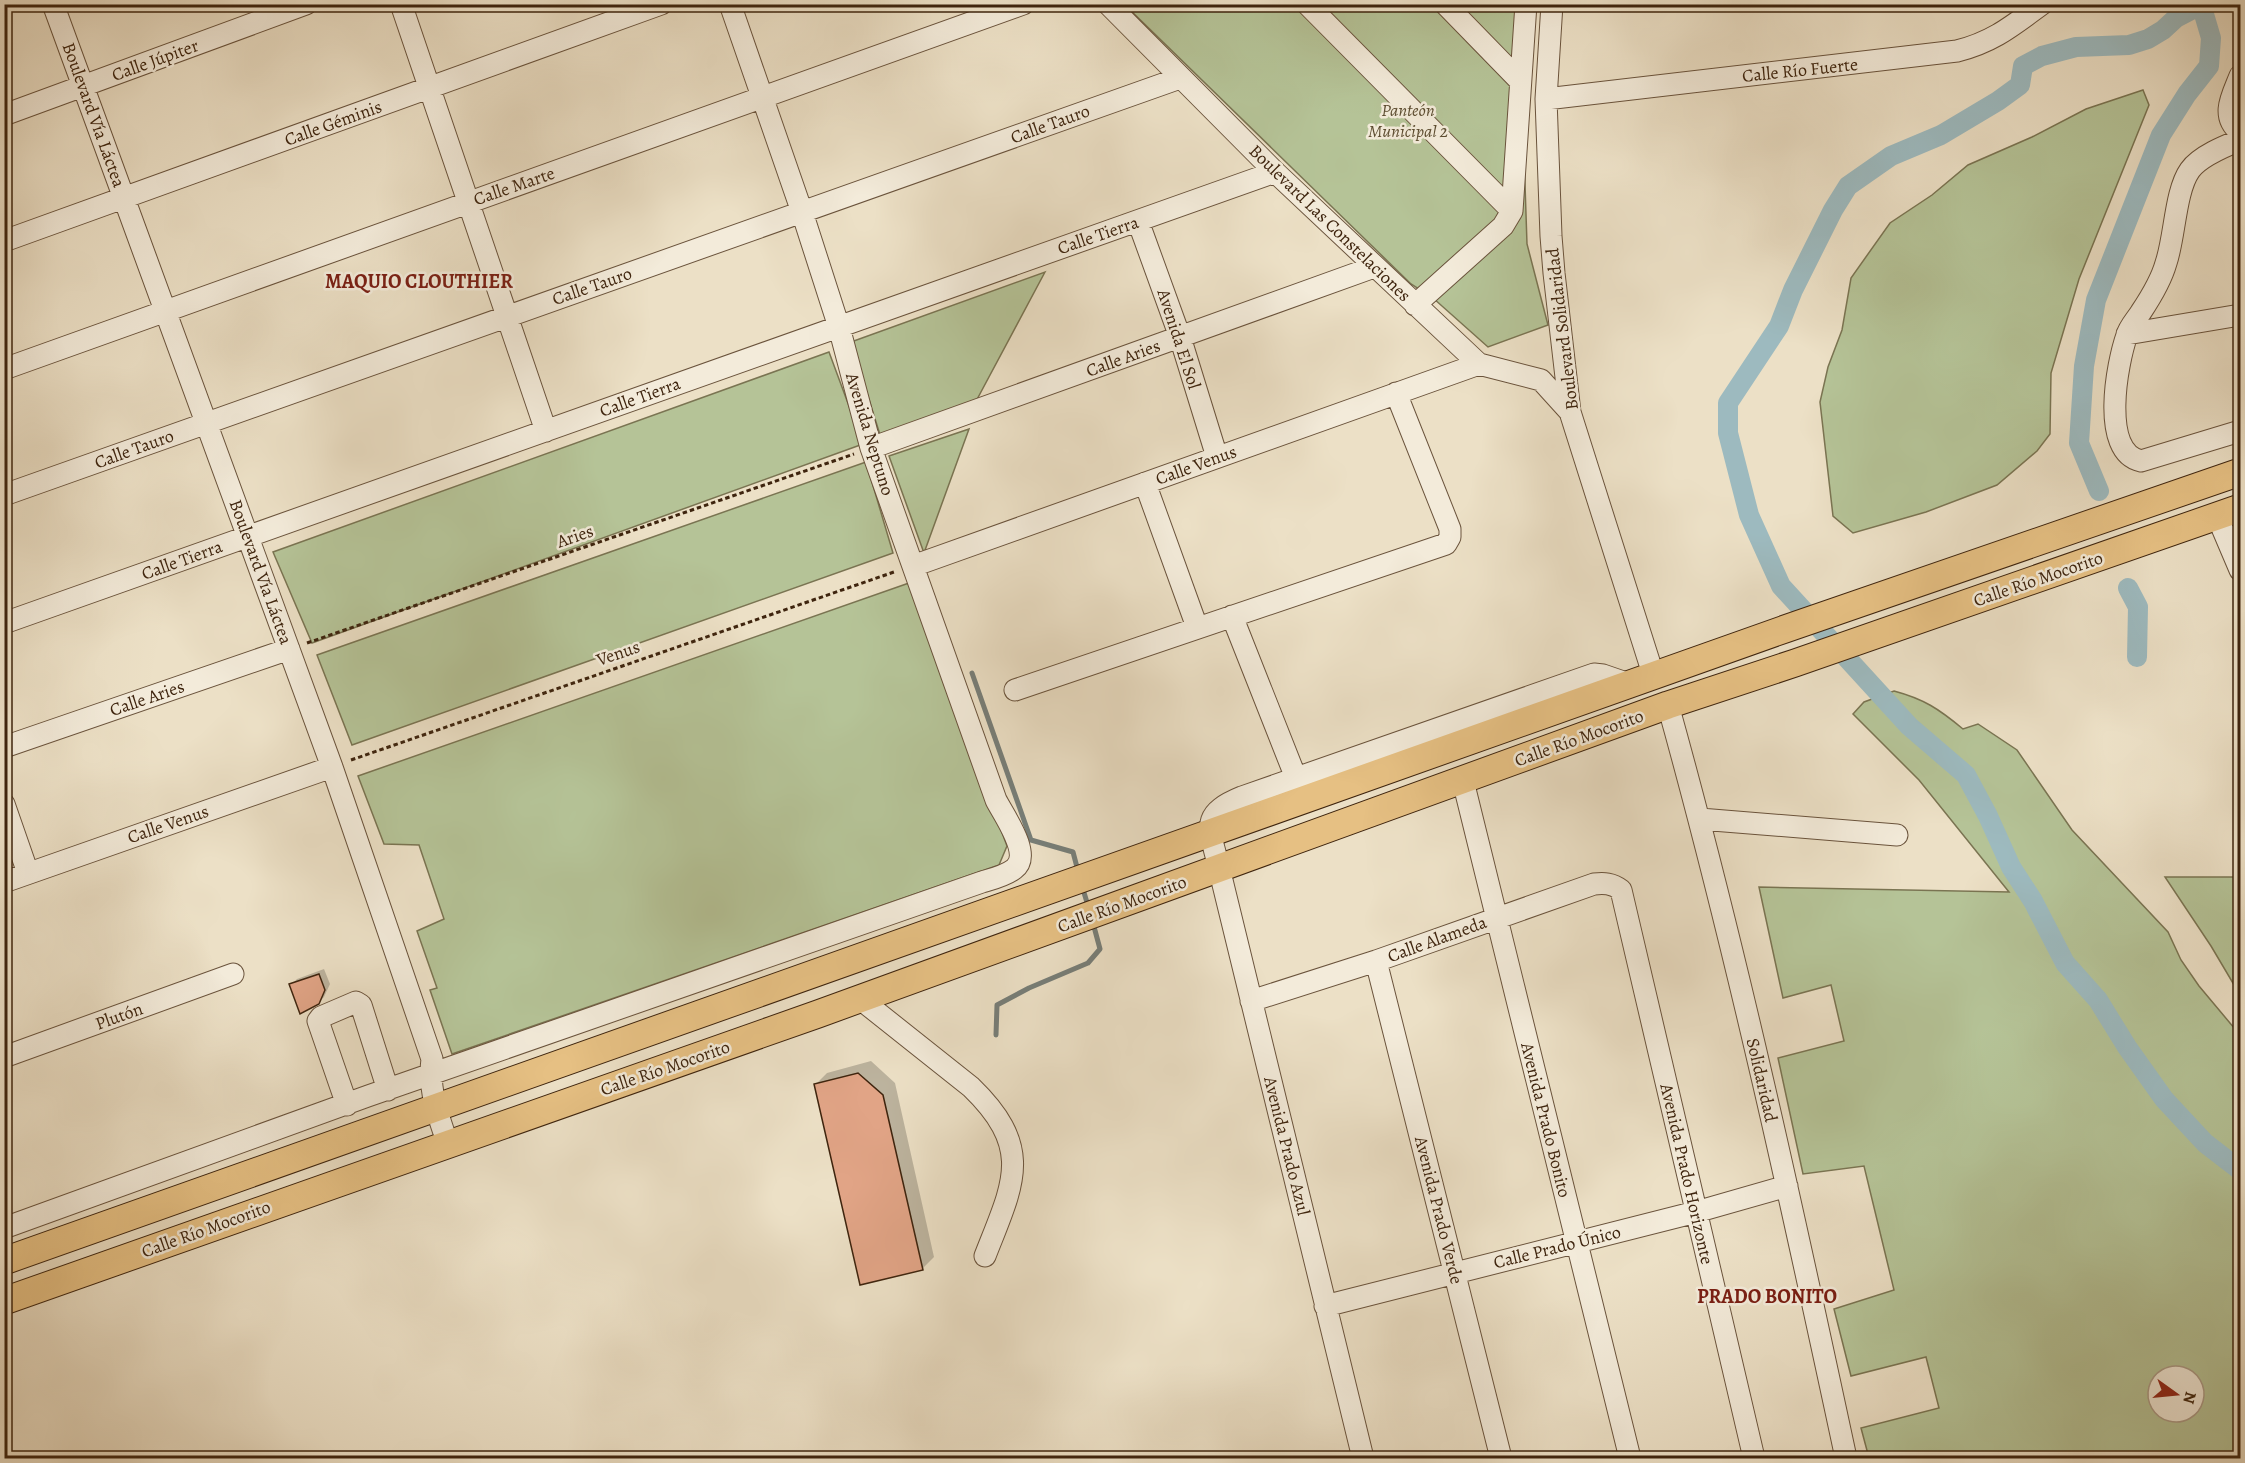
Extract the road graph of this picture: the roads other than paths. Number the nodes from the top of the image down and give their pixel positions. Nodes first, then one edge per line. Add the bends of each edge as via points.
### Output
1 (53, 4) edge
2 (306, 4) edge
3 (401, 4) edge
4 (661, 4) edge
5 (730, 4) edge
6 (1023, 4) edge
7 (1108, 4) edge
8 (1307, 4) edge
9 (1445, 4) edge
10 (1526, 4) edge
11 (1552, 4) edge
12 (2042, 4) edge
13 (2241, 76) edge
14 (1180, 78) junction
15 (1520, 81) junction
16 (84, 86) junction
17 (430, 88) junction
18 (763, 98) junction
19 (1546, 99) junction
20 (4, 115) edge
21 (2241, 132) edge
22 (2241, 140) edge
23 (1275, 172) junction
24 (124, 198) junction
25 (469, 202) junction
26 (1512, 211) junction
27 (802, 212) junction
28 (1138, 221) junction
29 (4, 241) edge
30 (1374, 267) junction
31 (1415, 305) junction
32 (166, 311) junction
33 (2240, 315) edge
34 (507, 316) junction
35 (839, 327) junction
36 (2127, 333) junction
37 (1180, 337) junction
38 (1479, 364) junction
39 (4, 369) edge
40 (1396, 393) junction
41 (1570, 411) junction
42 (207, 423) junction
43 (546, 431) junction
44 (2241, 431) edge
45 (871, 448) junction
46 (1217, 458) junction
47 (2241, 472) edge
48 (1145, 483) junction
49 (4, 495) edge
50 (2229, 512) edge
51 (248, 536) junction
52 (913, 566) junction
53 (2241, 570) edge
54 (1232, 616) junction
55 (4, 623) edge
56 (1197, 627) junction
57 (289, 650) junction
58 (1643, 681) junction
59 (1015, 690) dead end
60 (1668, 705) junction
61 (4, 747) edge
62 (332, 766) junction
63 (1296, 778) junction
64 (1463, 781) junction
65 (4, 804) edge
66 (1700, 819) junction
67 (1211, 834) junction
68 (1897, 835) dead end
69 (1219, 868) junction
70 (28, 873) junction
71 (4, 882) edge
72 (1621, 890) joint
73 (1496, 917) junction
74 (1376, 961) junction
75 (233, 974) dead end
76 (859, 998) junction
77 (1251, 1001) junction
78 (4, 1057) edge
79 (430, 1076) junction
80 (388, 1090) junction
81 (347, 1105) junction
82 (436, 1109) junction
83 (448, 1144) junction
84 (1788, 1186) junction
85 (1696, 1212) junction
86 (4, 1228) edge
87 (1577, 1242) junction
88 (985, 1256) dead end
89 (4, 1261) edge
90 (1455, 1273) junction
91 (4, 1301) edge
92 (1325, 1306) junction
93 (1363, 1458) edge
94 (1501, 1458) edge
95 (1630, 1458) edge
96 (1754, 1458) edge
97 (1846, 1458) edge

1 - 16 street, Boulevard Vía Láctea
2 - 16 street, Calle Júpiter
3 - 17 street
4 - 17 street, Calle Géminis
5 - 18 street, Avenida Neptuno
6 - 18 street, Calle Marte
7 - 14 street, Boulevard Las Constelaciones
8 - 26 street
9 - 15 street
10 - 15 street
11 - 19 street, Boulevard Solidaridad
12 - 19 street, Calle Río Fuerte via 1995,38 1957,51
13 - 21 street via 2228,106 2232,124
14 - 23 street, Boulevard Las Constelaciones
14 - 27 street, Calle Tauro
15 - 26 street
16 - 20 street, Calle Júpiter
16 - 24 street, Boulevard Vía Láctea
17 - 24 street, Calle Géminis
17 - 25 street
18 - 25 street, Calle Marte
18 - 27 street, Avenida Neptuno
19 - 41 street, Boulevard Solidaridad via 1554,273
22 - 36 street via 2214,151 2188,172 2165,268
23 - 28 street, Calle Tierra
23 - 30 street, Boulevard Las Constelaciones
24 - 29 street, Calle Géminis
24 - 32 street, Boulevard Vía Láctea
25 - 32 street, Calle Marte
25 - 34 street
26 - 31 street via 1503,226
27 - 34 street, Calle Tauro
27 - 35 street, Avenida Neptuno
28 - 35 street, Calle Tierra
28 - 37 street, Avenida El Sol
30 - 31 street, Boulevard Las Constelaciones
30 - 37 street, Calle Aries
31 - 38 street, Boulevard Las Constelaciones
32 - 39 street, Calle Marte
32 - 42 street, Boulevard Vía Láctea
33 - 36 street
34 - 42 street, Calle Tauro
34 - 43 street
35 - 43 street, Calle Tierra
35 - 45 street, Avenida Neptuno
36 - 44 street via 2118,372 2115,417 2117,434 2128,455 2140,461 2152,459
37 - 45 street, Calle Aries
37 - 46 street, Avenida El Sol
38 - 40 street, Calle Venus
38 - 41 street, Boulevard Las Constelaciones via 1541,380
40 - 46 street, Calle Venus
40 - 54 street via 1450,529 1449,541
41 - 58 street, Boulevard Solidaridad
42 - 49 street, Calle Tauro
42 - 51 street, Boulevard Vía Láctea
43 - 51 street, Calle Tierra
45 - 52 street, Avenida Neptuno
46 - 48 street, Calle Venus
47 - 58 main road, Calle Río Mocorito
48 - 52 street, Calle Venus
48 - 56 street
50 - 53 street
50 - 60 main road, Calle Río Mocorito
51 - 55 street, Calle Tierra
51 - 57 street, Boulevard Vía Láctea
52 - 79 street, Avenida Neptuno via 996,800 1020,848 1021,858 1014,869
54 - 56 street
54 - 63 street
56 - 59 street
57 - 61 street, Calle Aries
57 - 62 street, Boulevard Vía Láctea
58 - 63 street via 1594,674
58 - 67 main road, Calle Río Mocorito
60 - 64 main road, Calle Río Mocorito
60 - 66 street, Solidaridad
62 - 70 street, Calle Venus
62 - 79 street, Boulevard Vía Láctea via 432,1059
63 - 67 street via 1218,809 1211,819
64 - 69 main road, Calle Río Mocorito
64 - 73 street, Avenida Prado Bonito
65 - 70 street
66 - 68 street
66 - 84 street, Solidaridad
67 - 69 street, Avenida Prado Azul
67 - 82 main road, Calle Río Mocorito
69 - 76 main road, Calle Río Mocorito
69 - 77 street, Avenida Prado Azul
70 - 71 street, Calle Venus
72 - 73 street, Calle Alameda via 1615,885 1594,884
72 - 85 street, Avenida Prado Horizonte
73 - 74 street, Calle Alameda
73 - 87 street, Avenida Prado Bonito
74 - 77 street, Calle Alameda
74 - 90 street, Avenida Prado Verde
75 - 78 street, Plutón
76 - 83 main road, Calle Río Mocorito
76 - 88 street via 971,1087 999,1119 1014,1162 1013,1176
77 - 92 street, Avenida Prado Azul
79 - 80 street
79 - 82 street, Boulevard Vía Láctea
80 - 81 street
80 - 81 street via 362,1005 356,1002 321,1017 318,1022
81 - 86 street
82 - 83 street, Boulevard Vía Láctea
82 - 89 main road, Calle Río Mocorito
83 - 91 main road, Calle Río Mocorito
84 - 85 street, Calle Prado Único
84 - 97 street, Solidaridad
85 - 87 street, Calle Prado Único
85 - 96 street, Avenida Prado Horizonte
87 - 90 street, Calle Prado Único
87 - 95 street, Avenida Prado Bonito
90 - 92 street, Calle Prado Único
90 - 94 street, Avenida Prado Verde
92 - 93 street, Avenida Prado Azul

